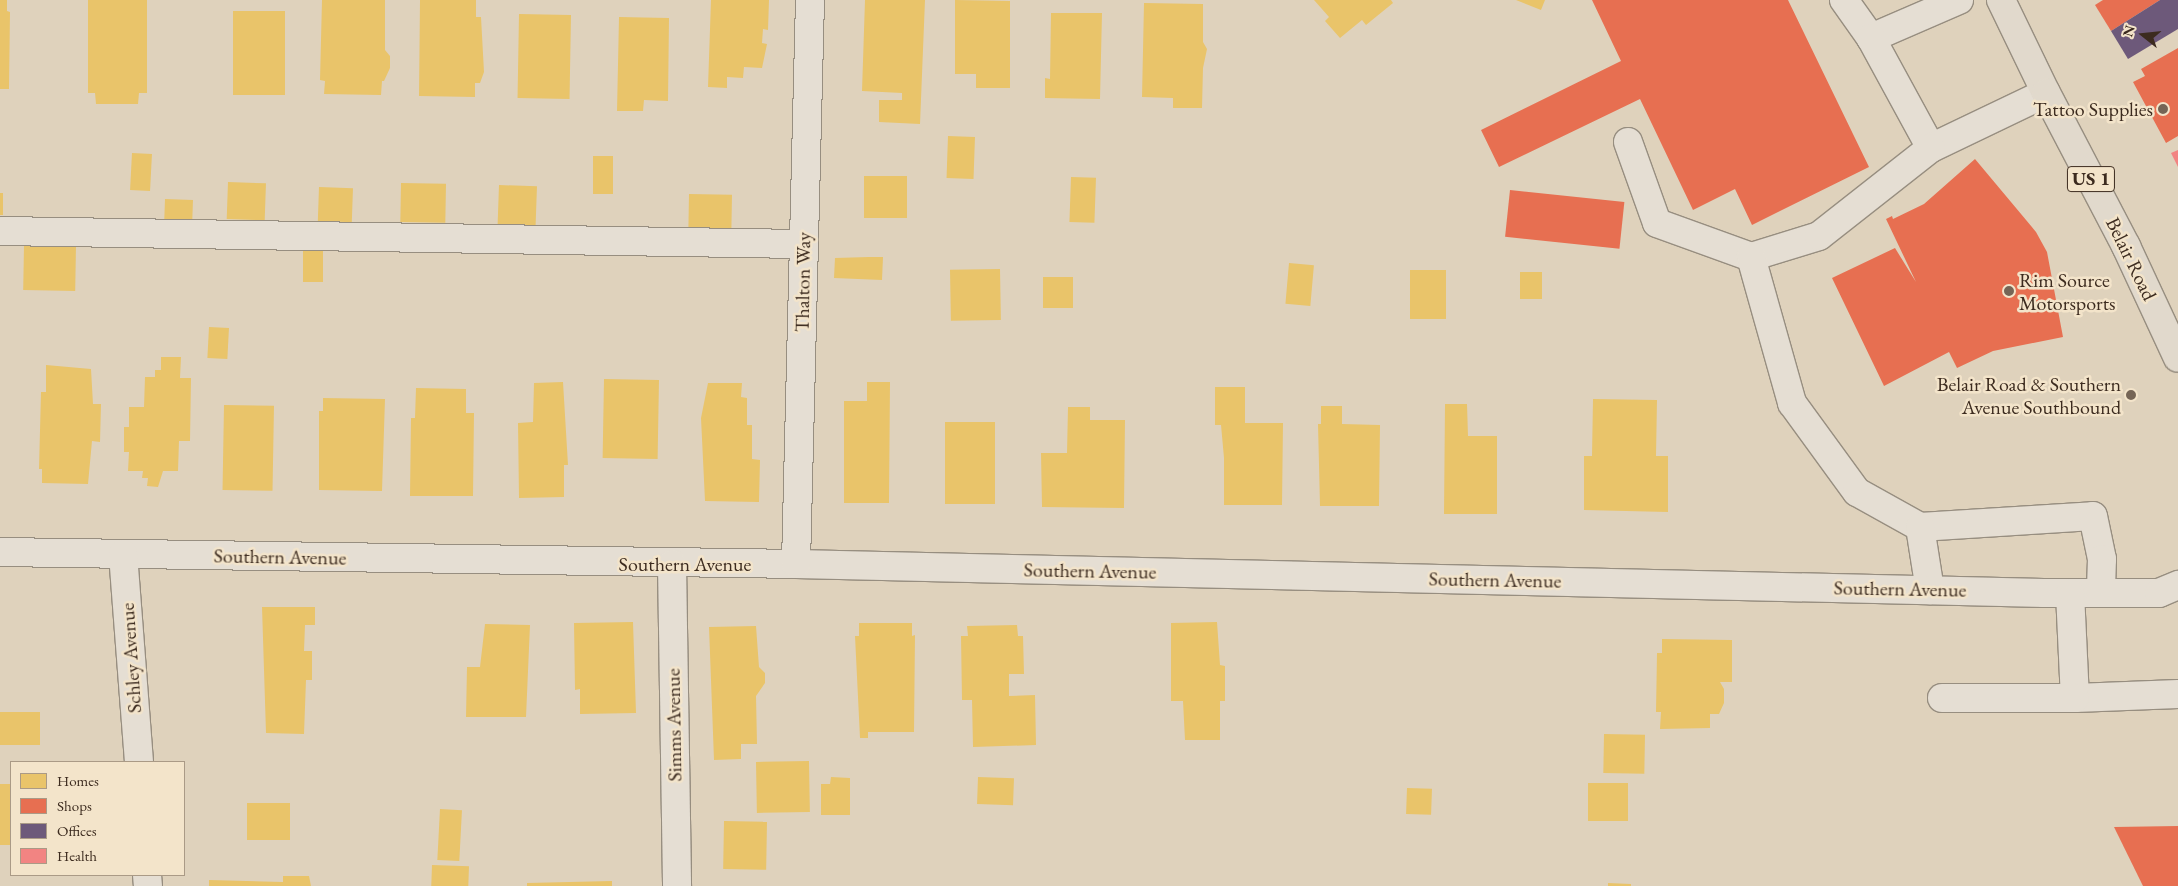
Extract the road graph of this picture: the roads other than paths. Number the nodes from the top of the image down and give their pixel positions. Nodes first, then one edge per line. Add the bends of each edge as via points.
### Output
1 (810, 0) edge
2 (1844, 0) edge
3 (1959, 0) edge
4 (2001, 0) edge
5 (1871, 38) junction
6 (2046, 93) junction
7 (1628, 142) dead end
8 (1931, 148) junction
9 (0, 231) edge
10 (804, 244) junction
11 (1751, 257) junction
12 (2178, 358) edge
13 (1920, 527) junction
14 (0, 552) edge
15 (123, 554) junction
16 (672, 564) junction
17 (796, 564) junction
18 (2178, 585) edge
19 (1930, 590) junction
20 (2070, 593) junction
21 (2101, 593) junction
22 (2178, 694) edge
23 (1942, 698) dead end
24 (2075, 698) junction
25 (139, 761) edge
26 (677, 886) edge

1 - 10 street, Thalton Way
2 - 5 street
3 - 5 street
4 - 6 main road, Belair Road / US 1
5 - 8 street
6 - 8 street
6 - 12 main road, Belair Road / US 1 via 2126,246
7 - 11 street via 1657,222
8 - 11 street via 1819,236
9 - 10 street
10 - 17 street, Thalton Way
11 - 13 street via 1792,403 1857,492
13 - 19 street
13 - 21 street via 2093,516 2102,559
14 - 15 street, Southern Avenue
15 - 16 street, Southern Avenue
15 - 25 street, Schley Avenue
16 - 17 street, Southern Avenue
16 - 26 street, Simms Avenue
17 - 19 street, Southern Avenue
18 - 21 street, Southern Avenue via 2159,593
19 - 20 street, Southern Avenue
20 - 21 street, Southern Avenue
20 - 24 street
22 - 24 street
23 - 24 street

